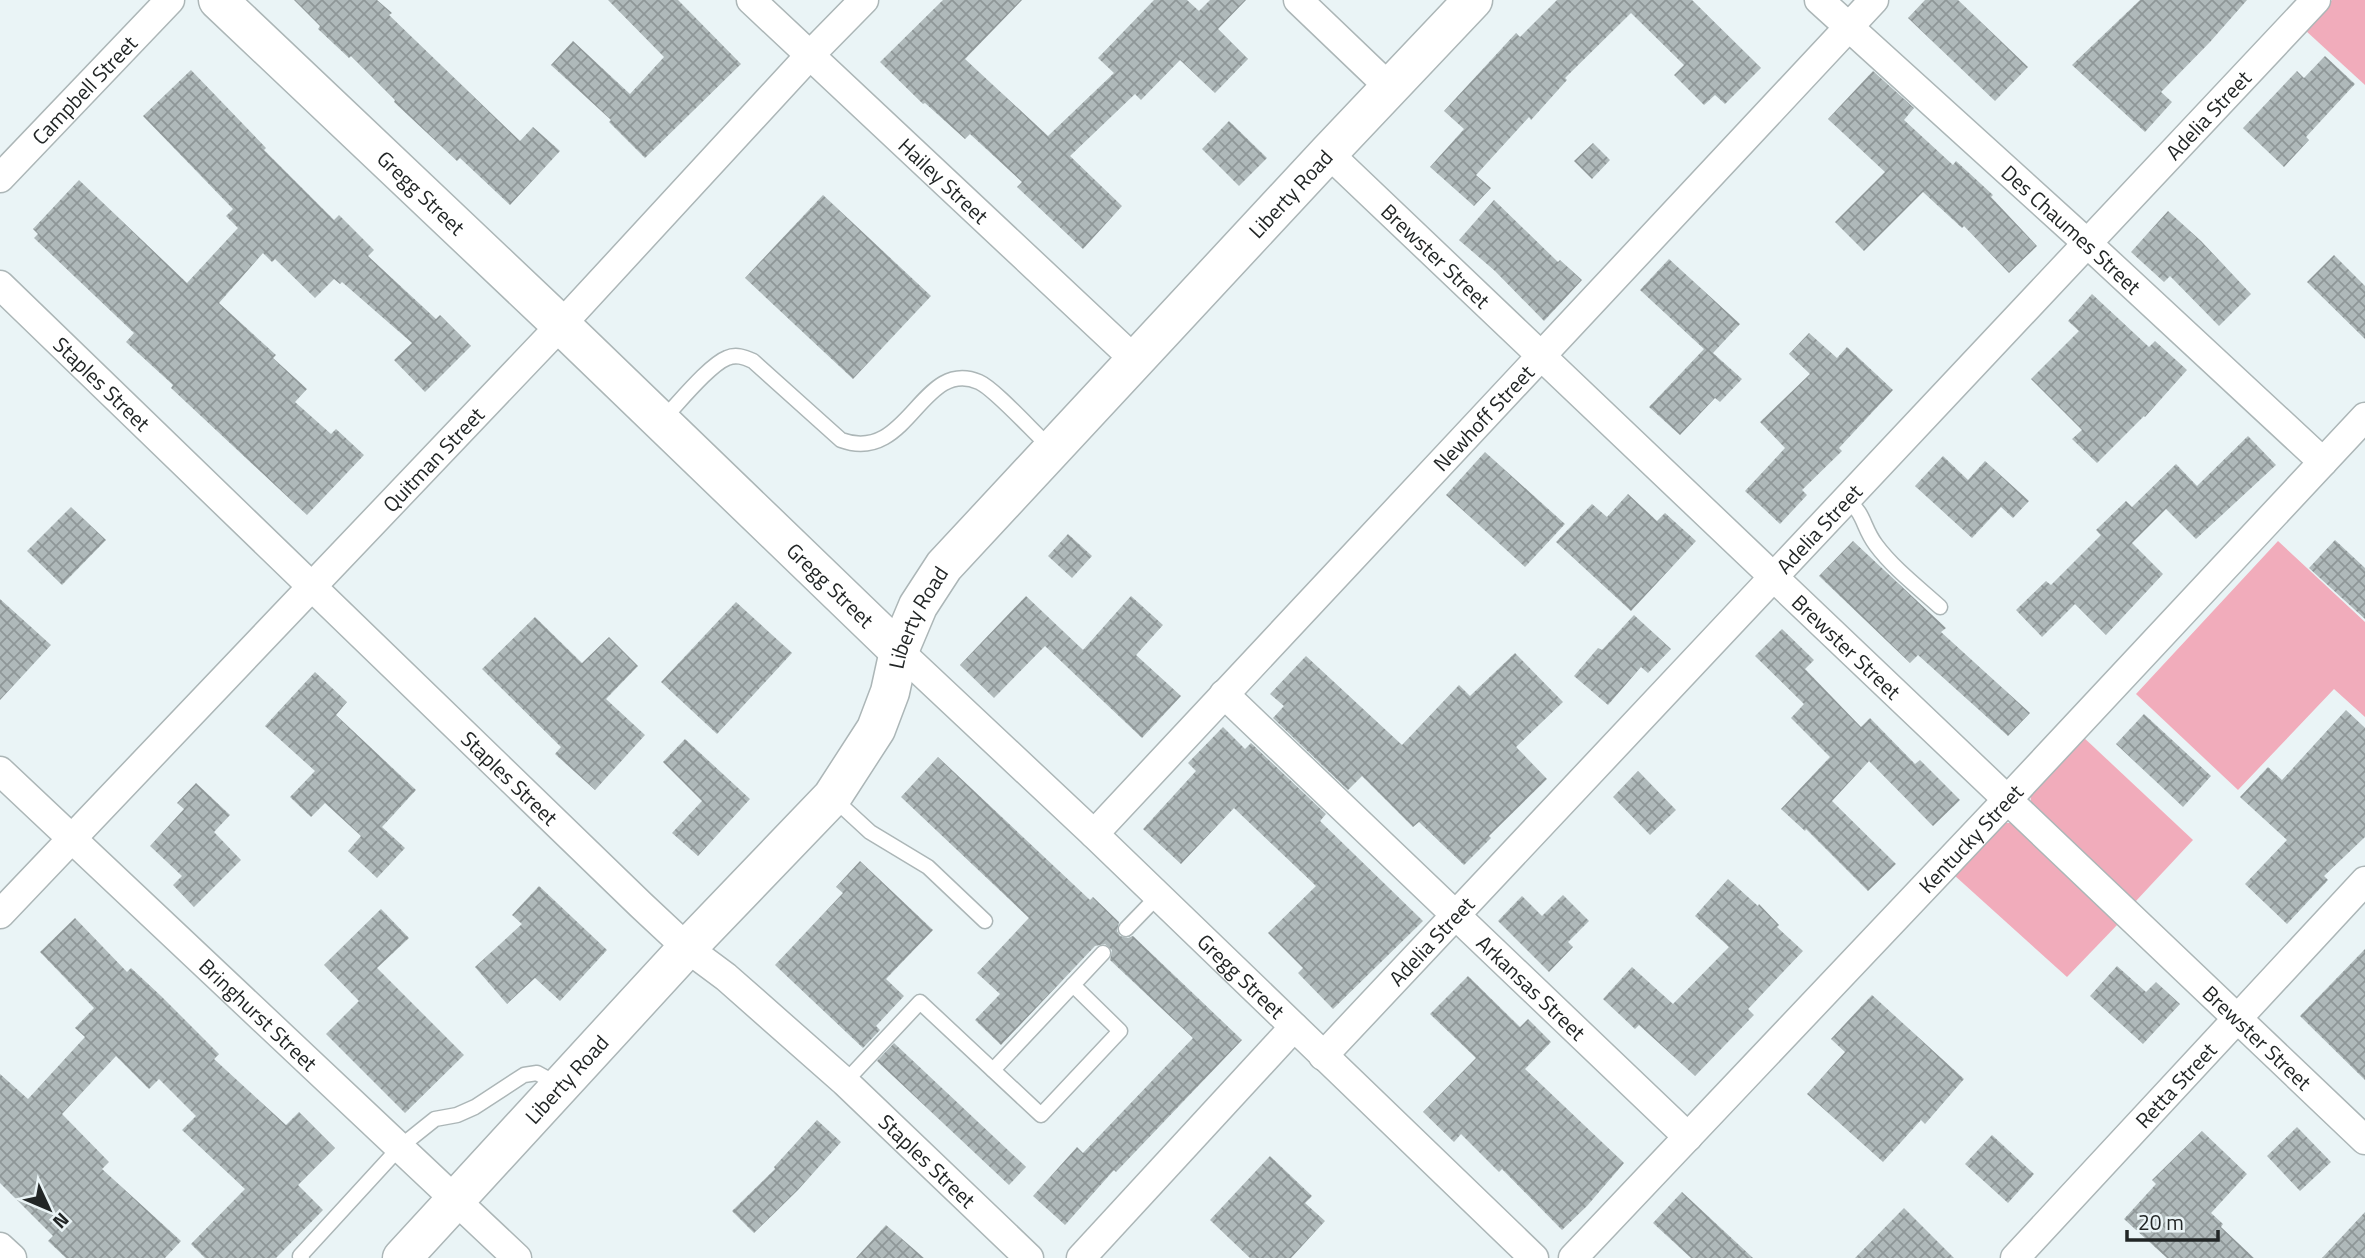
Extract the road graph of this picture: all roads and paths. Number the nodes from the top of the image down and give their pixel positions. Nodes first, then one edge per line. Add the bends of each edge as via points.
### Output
1 (170, 0) edge
2 (218, 0) edge
3 (751, 0) edge
4 (864, 0) edge
5 (1298, 0) edge
6 (1473, 0) edge
7 (1819, 0) edge
8 (1874, 0) edge
9 (2316, 0) edge
10 (1848, 27) junction
11 (810, 55) junction
12 (1390, 88) junction
13 (1328, 153) junction
14 (0, 178) edge
15 (2087, 243) junction
16 (0, 285) edge
17 (561, 325) junction
18 (1541, 356) junction
19 (1136, 361) junction
20 (2365, 417) edge
21 (661, 421) junction
22 (1053, 450) junction
23 (2323, 462) junction
24 (1847, 499) junction
25 (1773, 577) junction
26 (312, 585) junction
27 (1940, 607) dead end
28 (900, 651) junction
29 (1224, 694) junction
30 (0, 771) edge
31 (832, 797) junction
32 (2008, 799) junction
33 (1094, 834) junction
34 (72, 838) junction
35 (2365, 881) edge
36 (1158, 896) junction
37 (0, 914) edge
38 (1456, 914) junction
39 (985, 921) dead end
40 (1126, 929) dead end
41 (687, 948) junction
42 (1103, 953) dead end
43 (1073, 985) junction
44 (2236, 1020) junction
45 (1294, 1027) junction
46 (1323, 1056) junction
47 (993, 1070) junction
48 (845, 1082) junction
49 (558, 1090) junction
50 (1688, 1137) junction
51 (2365, 1140) edge
52 (400, 1147) junction
53 (456, 1200) junction
54 (0, 1247) edge
55 (12, 1258) edge
56 (302, 1258) edge
57 (402, 1258) edge
58 (517, 1258) edge
59 (1029, 1258) edge
60 (1081, 1258) edge
61 (1534, 1258) edge
62 (1573, 1258) edge
63 (2015, 1258) edge

1 - 14 street, Campbell Street
2 - 17 main road, Gregg Street
3 - 11 street, Hailey Street
4 - 11 street, Quitman Street
5 - 12 street
6 - 12 main road, Liberty Road
7 - 10 street, Des Chaumes Street
8 - 10 street, Newhoff Street
9 - 15 street, Adelia Street
10 - 15 street, Des Chaumes Street
10 - 18 street, Newhoff Street
11 - 17 street, Quitman Street
11 - 19 street, Hailey Street
12 - 13 main road, Liberty Road
13 - 18 street, Brewster Street
13 - 19 main road, Liberty Road
15 - 23 street, Des Chaumes Street
15 - 24 street, Adelia Street
16 - 26 street, Staples Street
17 - 21 main road, Gregg Street
17 - 26 street, Quitman Street
18 - 25 street, Brewster Street
18 - 29 street, Newhoff Street
19 - 22 main road, Liberty Road
20 - 23 street, Kentucky Street
21 - 22 lane via 716,366 727,358 742,356 841,440 855,445 887,437 935,388 967,378 982,383
21 - 28 main road, Gregg Street
22 - 28 main road, Liberty Road via 944,566 918,606
23 - 32 street, Kentucky Street
24 - 25 street, Adelia Street
24 - 27 lane via 1859,510 1878,547
25 - 32 street, Brewster Street
25 - 38 street, Adelia Street
26 - 34 street, Quitman Street
26 - 41 street, Staples Street
28 - 31 main road, Liberty Road via 876,729
28 - 33 street, Gregg Street
29 - 33 street, Newhoff Street
29 - 38 street, Arkansas Street
30 - 34 street, Bringhurst Street
31 - 39 lane via 870,832 928,867
31 - 41 main road, Liberty Road
32 - 44 street, Brewster Street
32 - 50 street, Kentucky Street
33 - 36 street, Gregg Street
34 - 37 street, Quitman Street
34 - 52 street, Bringhurst Street
35 - 44 street, Retta Street
36 - 40 lane
36 - 45 street, Gregg Street
38 - 46 street, Adelia Street
38 - 50 street, Arkansas Street
41 - 48 street, Staples Street
41 - 49 main road, Liberty Road
42 - 43 lane
43 - 47 lane
43 - 47 lane via 1120,1031 1041,1115
44 - 51 street, Brewster Street
44 - 63 street, Retta Street
45 - 46 street, Gregg Street
45 - 60 street
46 - 61 street, Gregg Street
47 - 48 lane via 920,1002
48 - 59 street, Staples Street
49 - 52 lane via 537,1073 524,1075 475,1107 435,1119
49 - 53 main road, Liberty Road
50 - 62 street, Kentucky Street
52 - 53 street, Bringhurst Street
52 - 56 lane
53 - 57 main road, Liberty Road
53 - 58 street, Bringhurst Street
54 - 55 street

